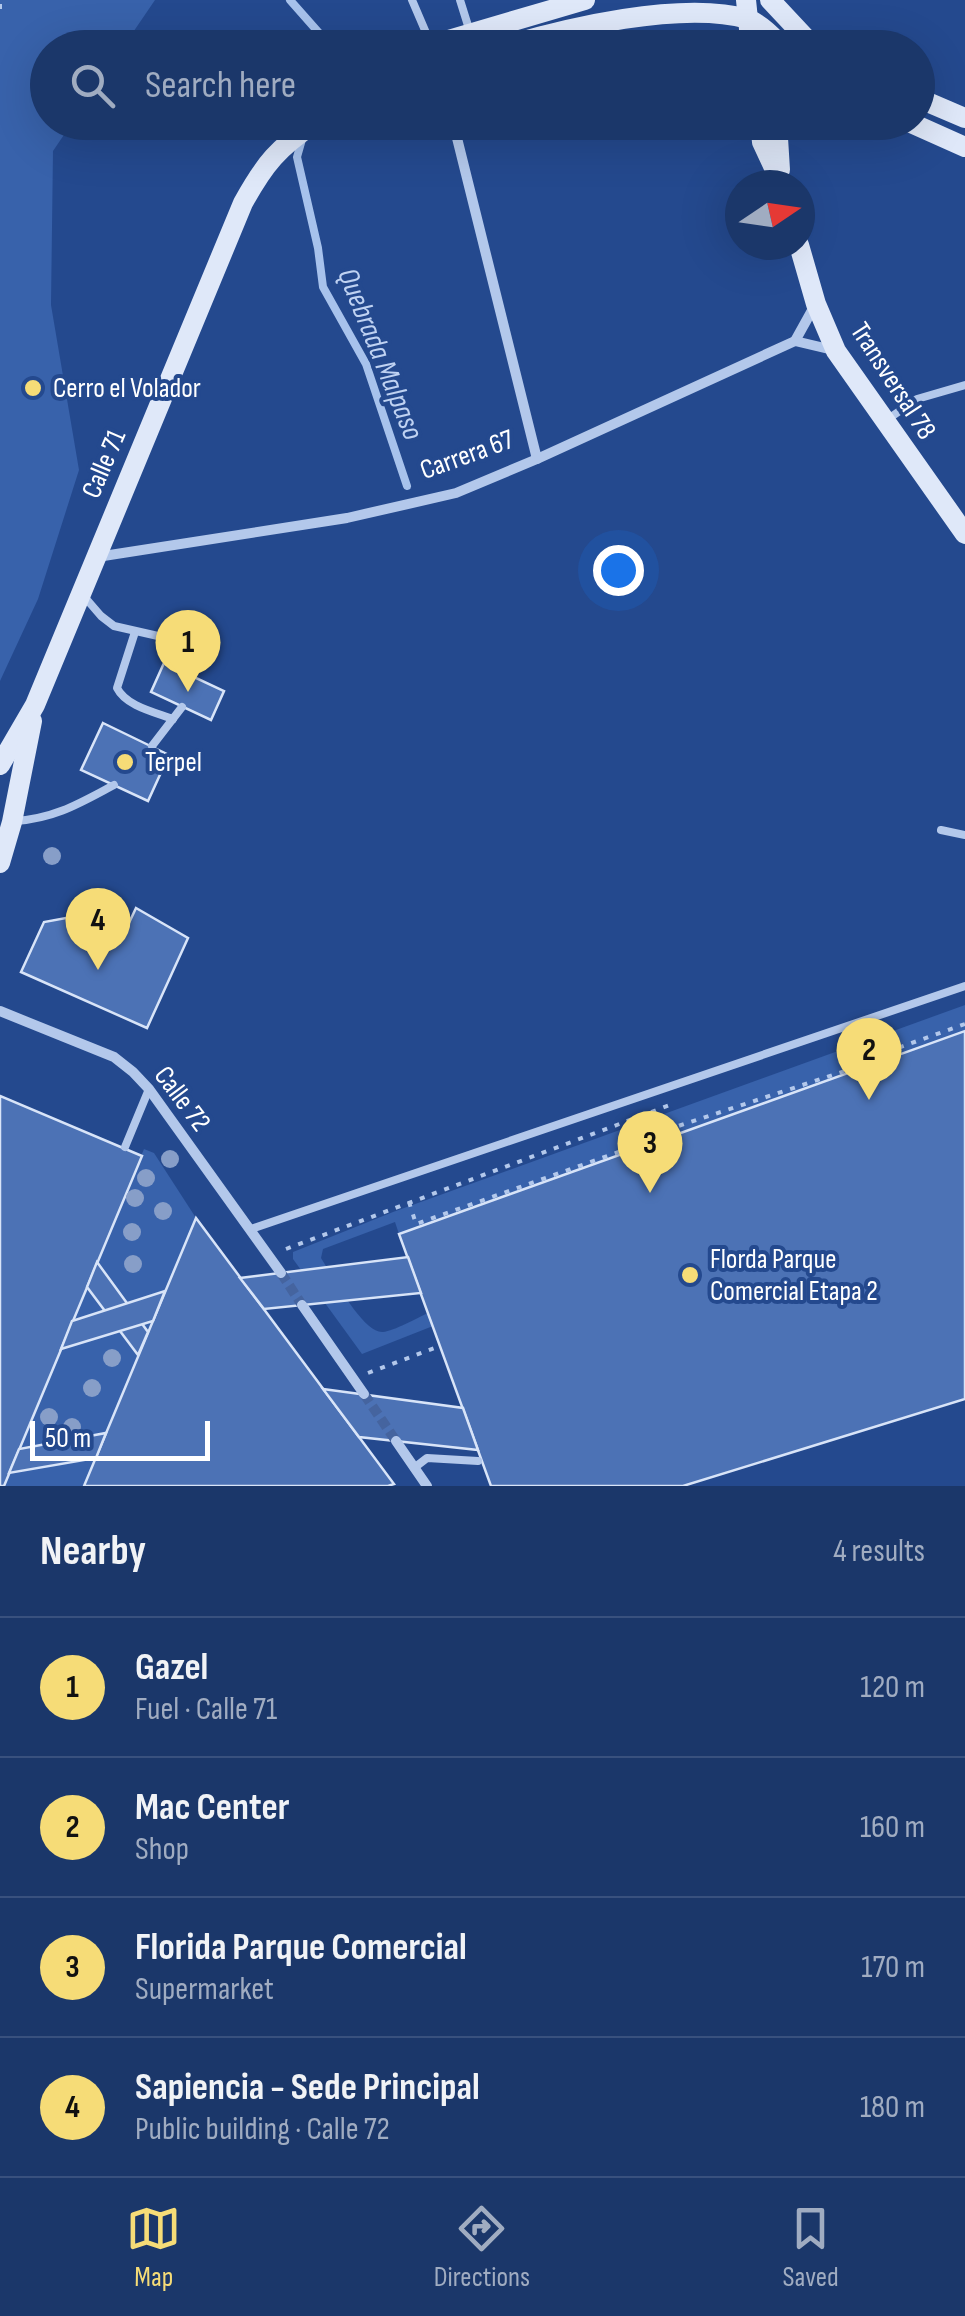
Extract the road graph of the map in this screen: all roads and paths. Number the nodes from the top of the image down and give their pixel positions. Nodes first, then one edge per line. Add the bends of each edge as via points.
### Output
1 (412, 0) edge
2 (460, 0) edge
3 (585, 0) edge
4 (767, 0) edge
5 (0, 4) edge
6 (747, 10) edge
7 (538, 12) junction
8 (0, 15) edge
9 (422, 30) edge
10 (469, 30) edge
11 (477, 30) edge
12 (543, 30) edge
13 (566, 30) edge
14 (768, 30) edge
15 (797, 30) edge
16 (935, 105) edge
17 (965, 118) edge
18 (935, 133) edge
19 (289, 140) edge
20 (457, 140) edge
21 (762, 140) edge
22 (780, 140) edge
23 (965, 146) edge
24 (775, 170) edge
25 (782, 170) edge
26 (803, 260) edge
27 (816, 304) junction
28 (795, 341) junction
29 (836, 351) junction
30 (965, 385) edge
31 (885, 422) junction
32 (536, 459) junction
33 (943, 504) junction
34 (965, 512) edge
35 (965, 534) edge
36 (94, 557) junction
37 (82, 594) junction
38 (133, 631) junction
39 (190, 676) dead end
40 (35, 705) junction
41 (182, 706) dead end
42 (173, 720) junction
43 (152, 746) dead end
44 (0, 766) edge
45 (114, 785) dead end
46 (12, 822) junction
47 (941, 830) dead end
48 (965, 835) edge
49 (0, 863) edge
50 (965, 986) edge
51 (0, 1010) edge
52 (965, 1024) edge
53 (842, 1042) dead end
54 (850, 1065) junction
55 (149, 1089) junction
56 (636, 1118) dead end
57 (642, 1138) junction
58 (125, 1147) dead end
59 (409, 1202) dead end
60 (387, 1210) dead end
61 (251, 1229) junction
62 (282, 1251) dead end
63 (281, 1273) tunnel mouth
64 (302, 1305) tunnel mouth
65 (440, 1346) dead end
66 (368, 1374) dead end
67 (364, 1394) tunnel mouth
68 (396, 1441) tunnel mouth
69 (478, 1461) dead end
70 (414, 1468) junction
71 (427, 1486) edge

1 - 9 lane
2 - 10 lane
3 - 7 main road
4 - 14 main road
4 - 15 main road
5 - 8 path
6 - 13 main road via 666,10
7 - 11 main road
7 - 12 main road
16 - 17 main road
18 - 23 main road
19 - 36 main road, Calle 71 via 242,203
20 - 32 street
21 - 24 main road
22 - 25 main road
26 - 27 main road, Transversal 78
27 - 28 street
27 - 29 main road, Transversal 78
28 - 29 street
28 - 32 street, Carrera 67
29 - 31 main road, Transversal 78
30 - 31 lane via 917,400
31 - 33 main road, Transversal 78
32 - 36 street, Carrera 67 via 456,493 346,518
33 - 34 main road
33 - 35 main road, Transversal 78
36 - 37 main road, Calle 71
37 - 38 lane via 114,626
37 - 40 main road, Calle 71
38 - 39 lane via 183,647
38 - 42 lane via 118,694
40 - 44 main road, Calle 71
40 - 46 main road, Calle 71
41 - 42 lane
42 - 43 lane
45 - 46 lane via 42,819
46 - 49 main road, Calle 71
47 - 48 lane
50 - 61 lane
51 - 55 street, Calle 72 via 114,1057
52 - 54 path
53 - 54 path
54 - 57 path
55 - 58 lane
55 - 61 street, Calle 72
56 - 57 path
57 - 59 path via 644,1143 416,1224
60 - 62 path
61 - 63 street, Calle 72
64 - 67 street
65 - 66 path
68 - 70 street
69 - 70 lane via 427,1458
70 - 71 street

